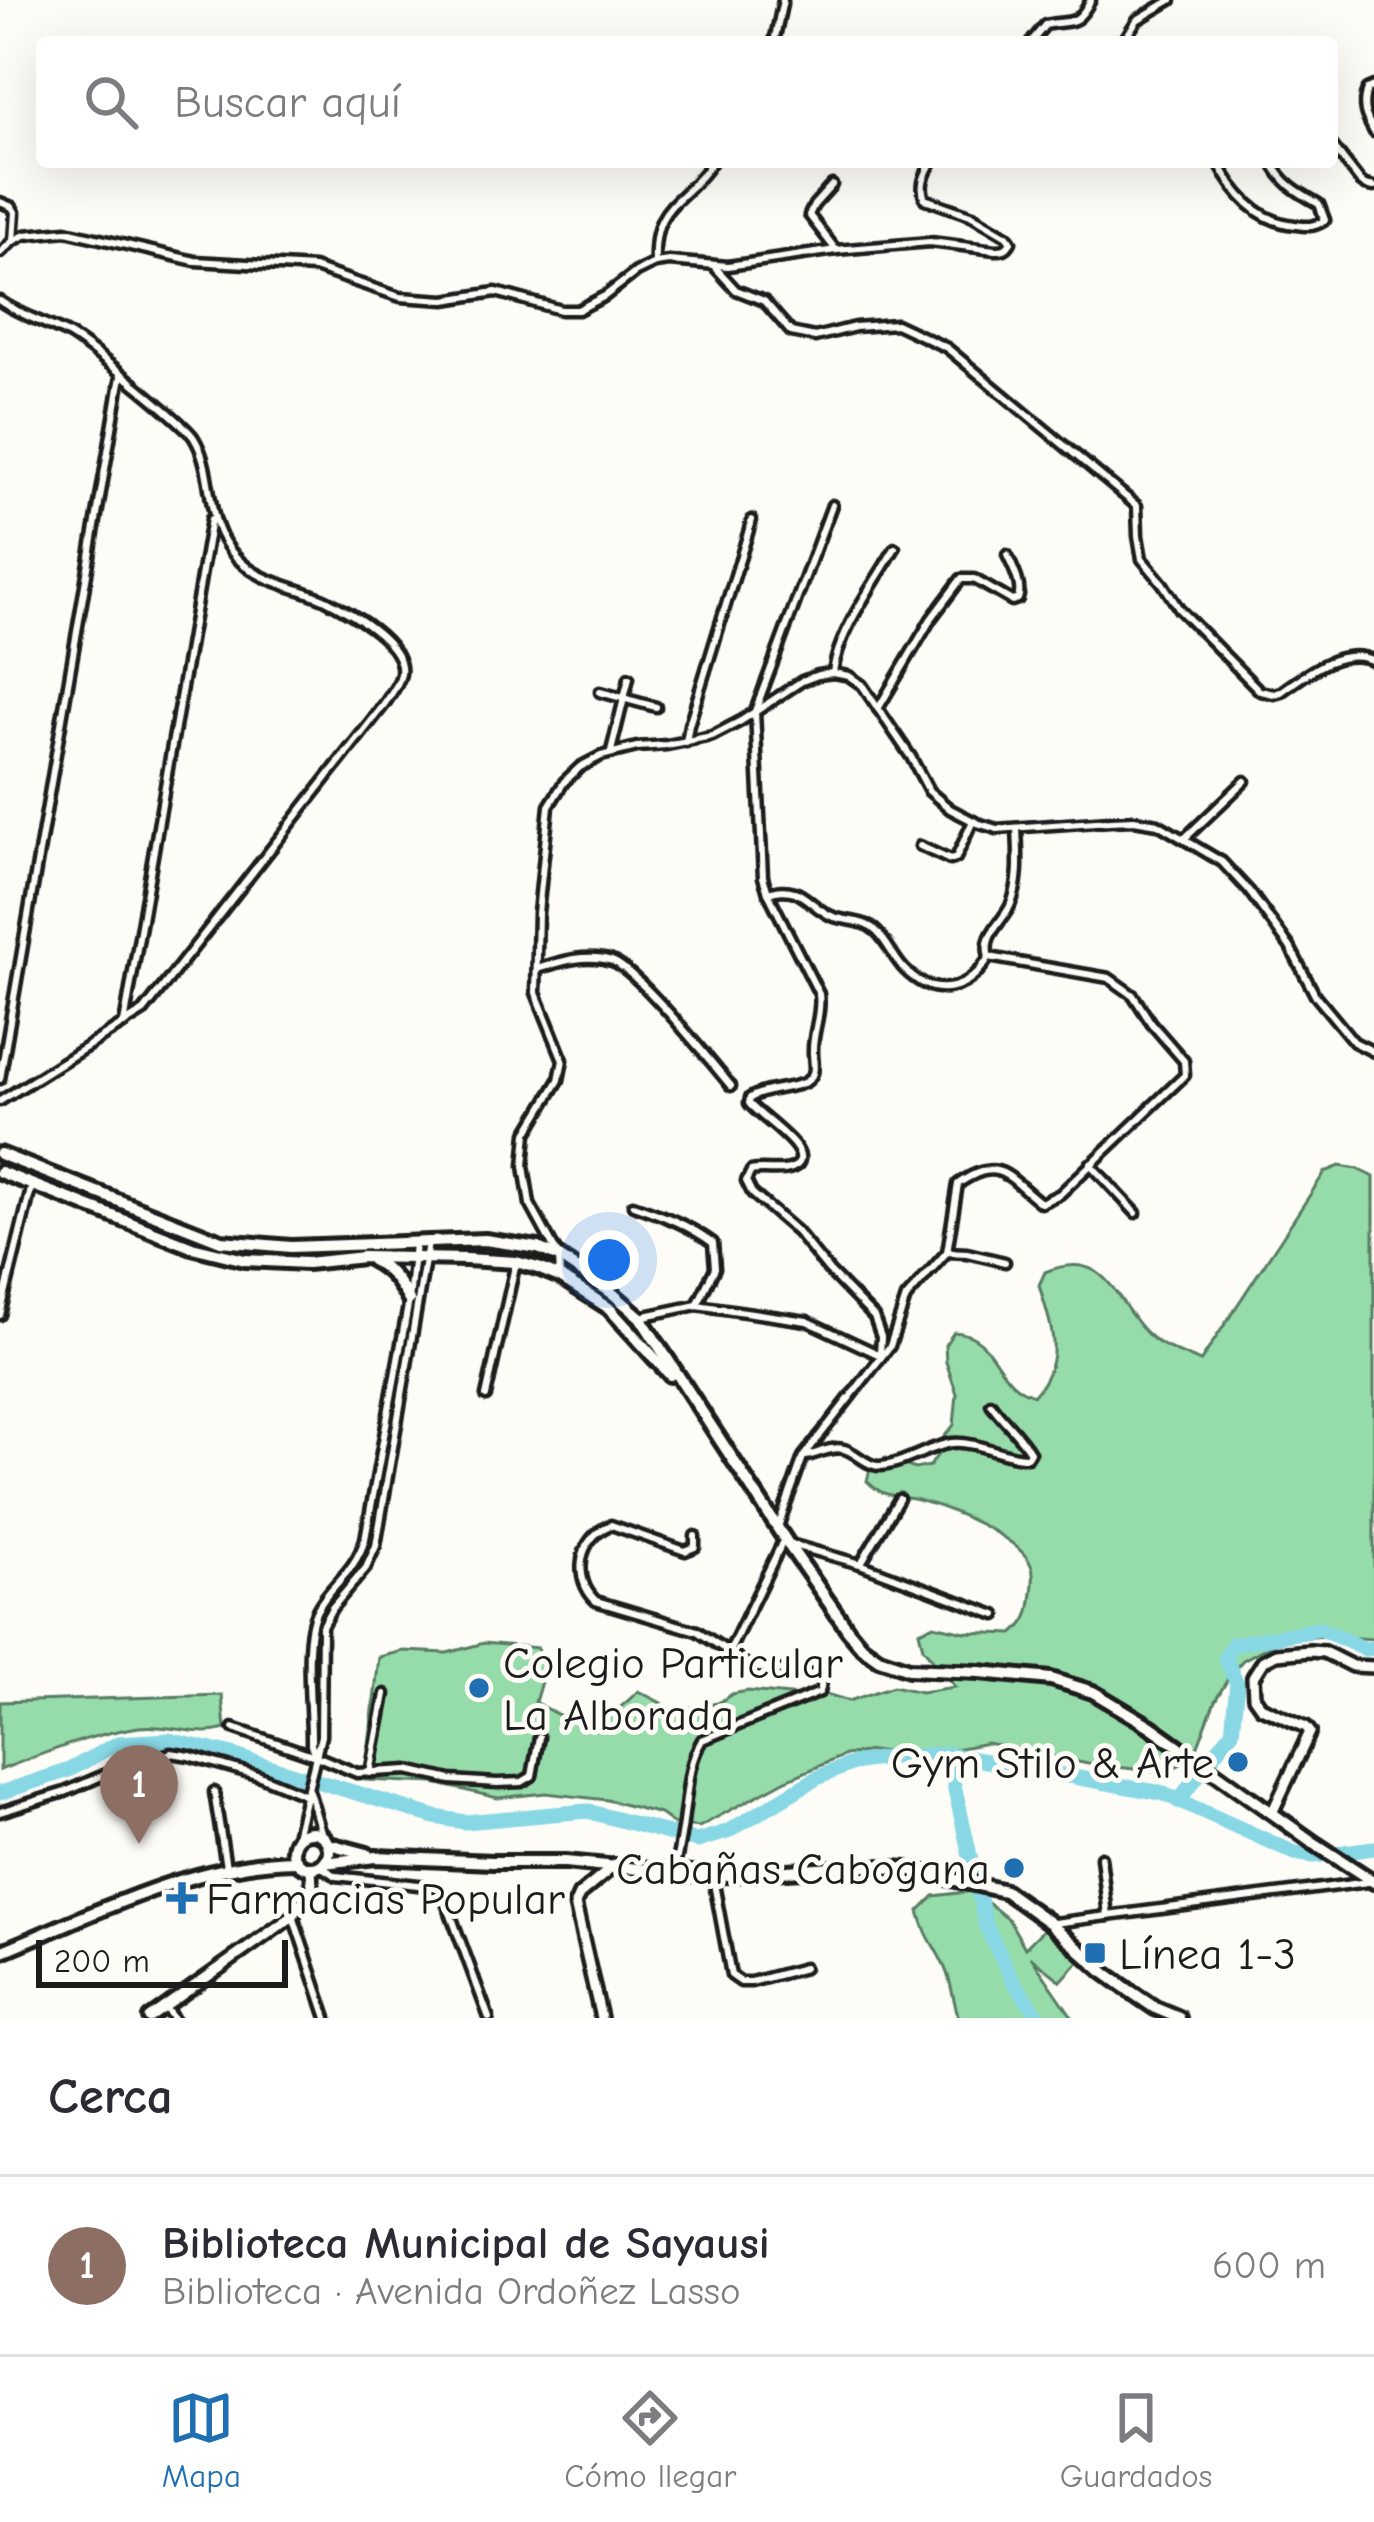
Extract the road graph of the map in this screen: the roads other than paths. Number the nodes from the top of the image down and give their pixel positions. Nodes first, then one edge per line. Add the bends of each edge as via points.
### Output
1 (783, 0) edge
2 (1091, 0) edge
3 (1172, 0) edge
4 (776, 36) edge
5 (1036, 36) edge
6 (1127, 36) edge
7 (1374, 86) edge
8 (1374, 132) edge
9 (1338, 153) edge
10 (708, 168) edge
11 (929, 168) edge
12 (1222, 168) edge
13 (1275, 168) edge
14 (832, 185) dead end
15 (1374, 187) edge
16 (0, 202) edge
17 (13, 241) junction
18 (836, 250) junction
19 (0, 253) edge
20 (655, 263) junction
21 (713, 265) junction
22 (0, 301) edge
23 (122, 376) junction
24 (832, 505) dead end
25 (212, 515) junction
26 (752, 520) dead end
27 (895, 548) dead end
28 (1007, 555) dead end
29 (1374, 661) edge
30 (833, 673) junction
31 (629, 678) dead end
32 (599, 692) dead end
33 (624, 699) junction
34 (656, 707) dead end
35 (878, 709) junction
36 (755, 710) junction
37 (686, 742) junction
38 (611, 752) junction
39 (1245, 781) dead end
40 (973, 821) junction
41 (1017, 828) junction
42 (1184, 839) junction
43 (920, 846) dead end
44 (768, 892) junction
45 (989, 957) junction
46 (537, 969) junction
47 (124, 1024) junction
48 (1374, 1052) edge
49 (0, 1079) edge
50 (731, 1086) dead end
51 (0, 1101) edge
52 (0, 1154) edge
53 (1090, 1164) junction
54 (0, 1172) edge
55 (32, 1185) junction
56 (634, 1205) dead end
57 (1136, 1213) dead end
58 (422, 1244) junction
59 (947, 1252) junction
60 (363, 1257) junction
61 (413, 1258) junction
62 (427, 1258) junction
63 (559, 1258) junction
64 (516, 1262) junction
65 (1005, 1262) dead end
66 (4, 1275) edge
67 (560, 1277) junction
68 (409, 1300) junction
69 (697, 1305) junction
70 (0, 1315) edge
71 (640, 1317) junction
72 (880, 1355) junction
73 (486, 1396) dead end
74 (991, 1403) dead end
75 (696, 1405) junction
76 (803, 1456) junction
77 (899, 1499) dead end
78 (695, 1536) dead end
79 (784, 1536) junction
80 (860, 1564) junction
81 (996, 1615) dead end
82 (729, 1652) junction
83 (1374, 1667) edge
84 (386, 1694) dead end
85 (233, 1728) dead end
86 (539, 1737) dead end
87 (315, 1758) junction
88 (370, 1773) junction
89 (308, 1791) junction
90 (214, 1792) dead end
91 (0, 1812) edge
92 (1271, 1813) junction
93 (325, 1839) junction
94 (294, 1842) junction
95 (376, 1857) junction
96 (1101, 1857) dead end
97 (265, 1861) junction
98 (296, 1861) junction
99 (615, 1865) junction
100 (318, 1866) junction
101 (226, 1867) junction
102 (674, 1872) junction
103 (712, 1876) junction
104 (1373, 1882) edge
105 (293, 1916) junction
106 (1108, 1916) junction
107 (1050, 1923) junction
108 (0, 1952) edge
109 (804, 1968) dead end
110 (165, 2008) junction
111 (149, 2018) edge
112 (173, 2018) edge
113 (327, 2018) edge
114 (490, 2018) edge
115 (602, 2018) edge
116 (1179, 2018) edge

1 - 4 street
2 - 5 street via 1071,24 1045,26
3 - 6 street via 1137,20
7 - 8 street via 1363,104
9 - 15 street
10 - 20 street via 658,223
11 - 18 street via 925,199 973,216 1007,236 1009,246
12 - 13 street via 1273,220 1311,227 1325,220 1319,204
14 - 18 street via 809,214
16 - 17 street via 15,212
17 - 19 street
17 - 20 street via 66,231 194,261 314,268 400,297 496,292 560,310 578,310
18 - 21 street
20 - 21 street
21 - 29 street via 736,290 764,301 790,332 815,338 896,324 946,348 1137,506 1142,560 1260,691 1281,692 1347,657
22 - 23 street via 69,334
23 - 25 street via 191,433
23 - 49 street
24 - 36 street
25 - 47 street
25 - 47 street via 248,569 364,623 390,644 401,674 152,1002
26 - 37 street
27 - 30 street via 842,641
28 - 35 street via 1018,599 962,578
30 - 35 street via 862,685
30 - 36 street via 802,681
31 - 33 street
32 - 33 street
33 - 34 street
33 - 38 street
35 - 40 street via 929,791
36 - 37 street
36 - 44 street
37 - 38 street
38 - 46 street via 580,767 549,806
39 - 42 street
40 - 41 street
40 - 43 street via 956,858
41 - 42 street via 1134,820
41 - 45 street via 1015,889 987,940
42 - 48 street via 1250,891 1315,995 1354,1042
44 - 45 street via 801,894 831,916 862,922 926,985 962,984
44 - 72 street via 821,1011 812,1078 749,1103 798,1148 798,1165 757,1168 746,1181 874,1317
45 - 53 street via 1108,978 1133,994 1184,1061 1185,1075
46 - 50 street via 572,958 622,966
46 - 63 street via 536,993 563,1060 526,1133 524,1166 530,1204
47 - 51 street
52 - 58 main road via 221,1241
53 - 57 street
53 - 59 street via 1041,1204 998,1170 979,1169 958,1184
54 - 55 main road
55 - 60 main road via 215,1254 307,1263
55 - 66 street
56 - 69 street via 712,1244 715,1268
58 - 61 street
58 - 62 street
58 - 63 main road via 485,1240
59 - 65 street
59 - 72 street via 906,1298 895,1337
60 - 61 main road
60 - 68 main road via 386,1268
61 - 62 main road
61 - 68 street
62 - 64 main road
62 - 87 street via 376,1546 322,1626
63 - 67 street
63 - 71 main road
64 - 67 main road
64 - 73 street
66 - 70 street
67 - 75 main road via 609,1308
68 - 87 street via 361,1552 310,1631
69 - 71 street
69 - 72 street via 807,1321
71 - 75 main road
72 - 76 street
74 - 76 street via 1028,1447 1027,1457 952,1443 883,1466 837,1448
75 - 79 main road
76 - 79 street
77 - 80 street
78 - 82 street via 695,1547 685,1551 602,1528 580,1557 584,1590 596,1601 697,1630
79 - 80 street
79 - 82 street
79 - 92 main road via 848,1630 879,1659 909,1670 1052,1679 1093,1692
80 - 81 street
82 - 102 street via 750,1666 815,1675 820,1692 702,1740 692,1757
83 - 92 street via 1310,1651 1276,1654 1255,1671 1251,1688 1261,1707 1310,1732
84 - 88 street
85 - 87 street
86 - 88 street via 532,1776 522,1782
87 - 88 street
87 - 89 street
89 - 91 street via 171,1754
89 - 93 street
89 - 94 street
90 - 101 street
92 - 104 main road
93 - 94 main road via 307,1832
93 - 95 main road
93 - 100 main road via 329,1854
94 - 97 main road
94 - 98 main road
95 - 99 main road
95 - 100 main road
96 - 106 street
97 - 98 main road
97 - 101 main road
98 - 100 main road
99 - 102 main road
99 - 115 street via 575,1904
100 - 105 street
100 - 114 street via 336,1876 442,1891
101 - 108 main road
102 - 103 main road
103 - 107 main road via 907,1869 1005,1891
103 - 109 street via 736,1980
104 - 106 street
105 - 110 street
105 - 113 street
106 - 107 street
107 - 116 main road via 1105,1973
110 - 111 street
110 - 112 street

